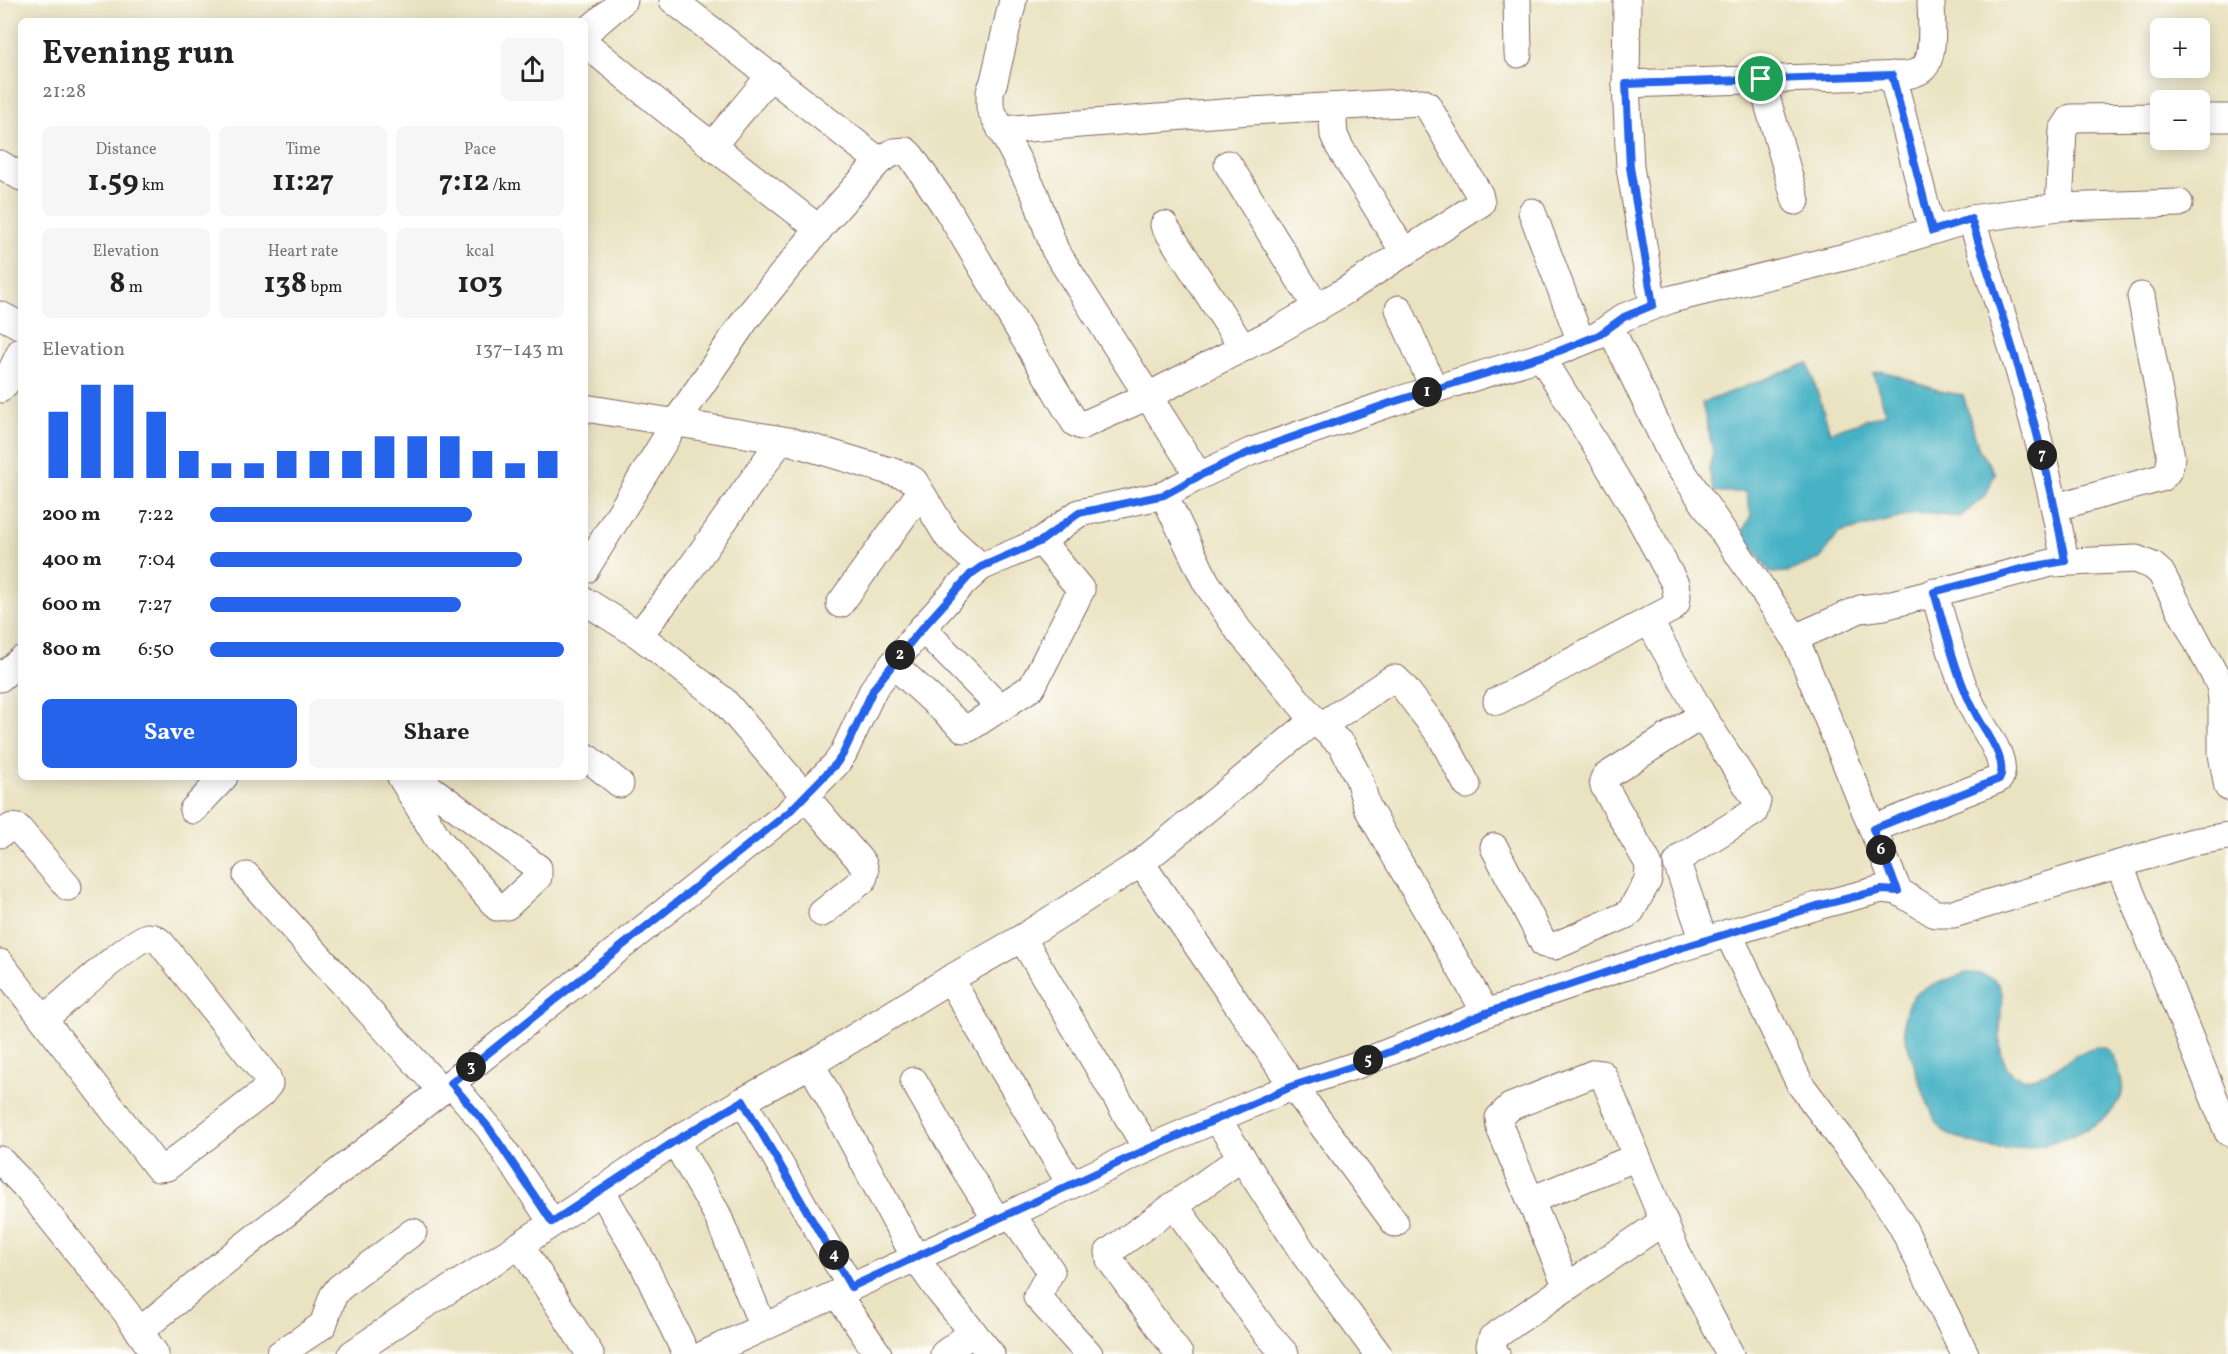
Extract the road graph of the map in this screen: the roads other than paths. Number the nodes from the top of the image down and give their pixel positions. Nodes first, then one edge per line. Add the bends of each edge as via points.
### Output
1 (624, 0) edge
2 (673, 0) edge
3 (1013, 0) edge
4 (1517, 0) edge
5 (1627, 0) edge
6 (1932, 0) edge
7 (588, 30) edge
8 (588, 45) edge
9 (1518, 54) dead end
10 (771, 75) junction
11 (1892, 75) junction
12 (1761, 79) junction
13 (1626, 84) junction
14 (1332, 107) junction
15 (2150, 117) edge
16 (2210, 118) edge
17 (2228, 118) edge
18 (1001, 130) junction
19 (712, 147) junction
20 (879, 161) junction
21 (0, 164) edge
22 (1228, 164) dead end
23 (18, 175) edge
24 (1796, 201) dead end
25 (2179, 202) dead end
26 (2060, 207) junction
27 (1532, 212) dead end
28 (1971, 219) junction
29 (1164, 225) dead end
30 (819, 229) junction
31 (1932, 231) junction
32 (1404, 252) junction
33 (2141, 296) dead end
34 (1653, 305) junction
35 (1317, 308) junction
36 (1399, 309) dead end
37 (0, 315) edge
38 (18, 324) edge
39 (1610, 327) junction
40 (1581, 342) junction
41 (1243, 348) junction
42 (1541, 356) junction
43 (18, 357) edge
44 (0, 389) edge
45 (1434, 389) junction
46 (1148, 396) junction
47 (588, 408) edge
48 (676, 422) junction
49 (781, 440) junction
50 (1199, 476) junction
51 (920, 493) junction
52 (1164, 495) junction
53 (2056, 507) junction
54 (1041, 541) junction
55 (2065, 561) junction
56 (588, 565) edge
57 (981, 567) junction
58 (1934, 592) junction
59 (588, 603) edge
60 (840, 604) dead end
61 (1649, 621) junction
62 (922, 628) junction
63 (639, 635) junction
64 (1796, 638) junction
65 (18, 663) edge
66 (893, 664) junction
67 (0, 678) edge
68 (1497, 701) dead end
69 (1001, 708) junction
70 (1702, 715) junction
71 (1318, 723) junction
72 (588, 758) edge
73 (221, 780) edge
74 (402, 780) edge
75 (418, 780) edge
76 (620, 784) dead end
77 (1467, 785) dead end
78 (2228, 787) edge
79 (806, 796) junction
80 (193, 810) dead end
81 (1873, 829) junction
82 (0, 834) edge
83 (2228, 836) edge
84 (1494, 848) dead end
85 (1141, 863) junction
86 (2120, 864) junction
87 (247, 876) dead end
88 (68, 887) dead end
89 (1898, 891) junction
90 (822, 913) dead end
91 (1716, 937) junction
92 (1022, 938) junction
93 (0, 963) edge
94 (950, 979) junction
95 (1486, 1013) junction
96 (44, 1019) junction
97 (811, 1064) junction
98 (914, 1081) dead end
99 (1293, 1086) junction
100 (447, 1087) junction
101 (743, 1101) junction
102 (1217, 1119) junction
103 (2228, 1132) edge
104 (675, 1141) junction
105 (1148, 1149) junction
106 (1242, 1157) junction
107 (1637, 1157) junction
108 (0, 1160) edge
109 (1071, 1185) junction
110 (600, 1190) junction
111 (1531, 1200) junction
112 (1174, 1205) junction
113 (1004, 1217) junction
114 (1664, 1221) junction
115 (552, 1222) junction
116 (1395, 1223) dead end
117 (413, 1232) dead end
118 (520, 1245) junction
119 (915, 1257) junction
120 (1567, 1287) junction
121 (844, 1290) junction
122 (763, 1327) junction
123 (140, 1331) junction
124 (973, 1332) junction
125 (155, 1354) edge
126 (280, 1354) edge
127 (352, 1354) edge
128 (590, 1354) edge
129 (686, 1354) edge
130 (705, 1354) edge
131 (878, 1354) edge
132 (944, 1354) edge
133 (991, 1354) edge
134 (1089, 1354) edge
135 (1179, 1354) edge
136 (1285, 1354) edge
137 (1378, 1354) edge
138 (1496, 1354) edge
139 (1730, 1354) edge
140 (1965, 1354) edge

1 - 7 street
2 - 10 street
3 - 18 street via 989,100
4 - 9 street
5 - 13 street
6 - 11 street via 1928,60 1922,70
8 - 19 street
10 - 19 street
10 - 20 street
11 - 12 street
11 - 31 street
12 - 13 street
12 - 24 street
13 - 34 street via 1630,167
14 - 18 street
14 - 32 street via 1334,135
14 - 32 street via 1425,103 1481,198 1479,205
15 - 26 street via 2071,118 2063,130
16 - 17 street
18 - 46 street via 1035,194 1055,250
19 - 30 street
20 - 30 street
20 - 46 street via 900,150 911,156 950,212 1078,426
21 - 23 street
22 - 35 street
25 - 26 street
26 - 28 street
27 - 40 street
28 - 31 street
28 - 53 street via 2006,325
29 - 41 street
30 - 48 street via 746,319
31 - 34 street
32 - 35 street
33 - 53 street via 2170,467 2160,478
34 - 39 street
35 - 41 street
36 - 45 street
37 - 38 street
39 - 40 street
39 - 64 street via 1672,456
40 - 42 street
41 - 46 street
42 - 45 street
42 - 61 street via 1636,511 1674,584 1676,604
43 - 44 street
45 - 50 street via 1250,452
46 - 50 street
47 - 48 street
48 - 49 street
48 - 56 street
49 - 51 street via 906,476
49 - 63 street
50 - 52 street
51 - 57 street via 948,537
51 - 60 street
52 - 54 street via 1079,513
52 - 71 street via 1219,602
53 - 55 street
54 - 57 street
54 - 69 street via 1079,586 1080,594 1032,687
55 - 58 street
55 - 78 street via 2136,558 2160,573 2220,685 2222,754
57 - 62 street
58 - 64 street via 1855,610
58 - 81 street via 1963,687 2002,761 2001,775
59 - 63 street
61 - 68 street
61 - 70 street
62 - 66 street
62 - 69 street
63 - 79 street via 724,701
64 - 81 street
65 - 67 street
66 - 69 street via 964,729
66 - 79 street via 874,688 843,754
70 - 84 street via 1605,777 1649,867 1646,886 1626,915 1555,946 1544,944
70 - 91 street via 1756,801 1754,812 1677,863
71 - 77 street via 1396,679 1442,736
71 - 85 street
71 - 95 street via 1342,745 1352,762 1367,807
72 - 76 street
73 - 80 street
74 - 75 street via 438,839 497,907 507,906 538,877 538,868
79 - 90 street via 863,864 865,872 863,880
79 - 100 street
81 - 89 street
82 - 88 street via 18,828
83 - 86 street
85 - 92 street
85 - 99 street
86 - 89 street via 1953,915 1935,914
86 - 103 street
87 - 100 street via 310,949
89 - 91 street via 1882,890 1839,900
91 - 95 street
91 - 140 street via 1800,1084 1902,1226
92 - 94 street
92 - 105 street
93 - 96 street
94 - 97 street
94 - 109 street
95 - 99 street
96 - 96 street via 129,949 148,937 154,938 254,1060 269,1084 161,1169
97 - 101 street
97 - 119 street
98 - 113 street via 963,1166
99 - 102 street
99 - 116 street
100 - 115 street via 489,1128
100 - 123 street
101 - 104 street
101 - 121 street
102 - 105 street
102 - 106 street
104 - 110 street
104 - 122 street via 717,1214
105 - 109 street
106 - 112 street
106 - 137 street via 1323,1281
107 - 111 street
107 - 111 street via 1602,1074 1588,1074 1510,1107 1499,1118
107 - 114 street
108 - 123 street
109 - 113 street
110 - 115 street
110 - 129 street via 643,1263
111 - 120 street
112 - 135 street via 1108,1256
112 - 136 street
113 - 119 street
113 - 134 street via 1052,1271 1037,1296
114 - 120 street
114 - 139 street
115 - 118 street
117 - 126 street via 339,1288 324,1325
118 - 127 street
118 - 128 street
119 - 121 street
119 - 124 street
120 - 138 street via 1492,1338 1490,1346
121 - 122 street
121 - 131 street
122 - 130 street
123 - 125 street
124 - 132 street
124 - 133 street

